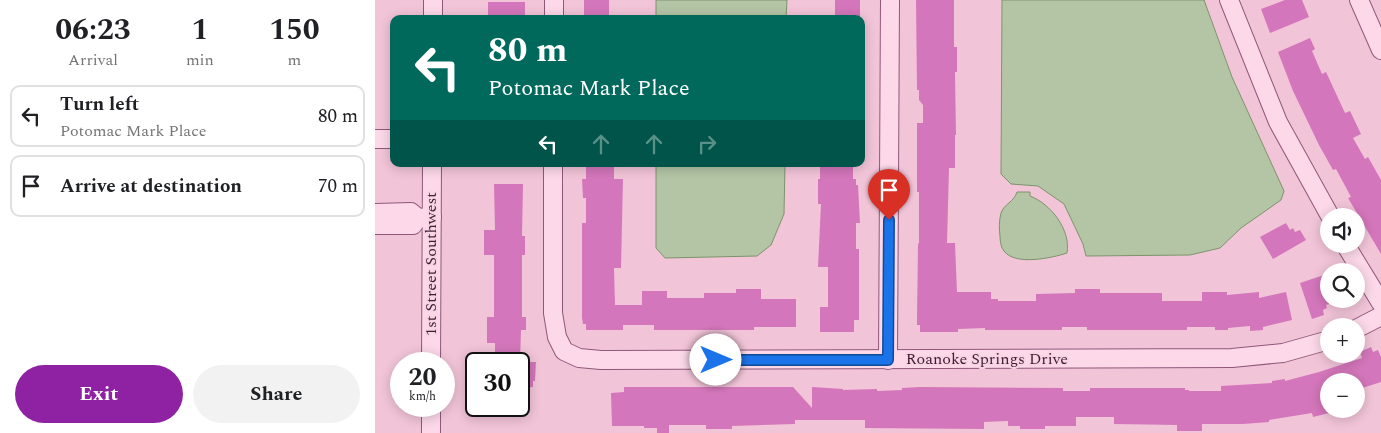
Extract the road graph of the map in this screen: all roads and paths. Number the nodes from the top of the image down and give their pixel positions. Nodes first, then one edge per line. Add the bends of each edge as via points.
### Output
1 (433, 0) edge
2 (554, 0) edge
3 (891, 0) edge
4 (1229, 0) edge
5 (1359, 0) edge
6 (433, 15) edge
7 (554, 15) edge
8 (1381, 50) edge
9 (375, 139) edge
10 (390, 139) edge
11 (432, 167) edge
12 (553, 167) edge
13 (1325, 208) edge
14 (375, 212) edge
15 (425, 218) junction
16 (375, 225) edge
17 (1350, 253) edge
18 (1381, 304) edge
19 (1381, 316) edge
20 (1365, 324) edge
21 (1320, 343) edge
22 (431, 352) edge
23 (888, 360) junction
24 (431, 417) edge
25 (431, 433) edge

1 - 6 street
2 - 7 street
3 - 23 street
4 - 13 street via 1278,122
5 - 8 street
9 - 10 street
11 - 15 street, 1st Street Southwest
12 - 23 street, Roanoke Springs Drive via 553,312 557,337 564,351 579,358 601,360
14 - 15 street via 411,212
15 - 16 street via 413,225
15 - 22 street, 1st Street Southwest
17 - 18 street
19 - 20 street
21 - 23 street, Roanoke Springs Drive via 1283,353 1232,358
24 - 25 street

